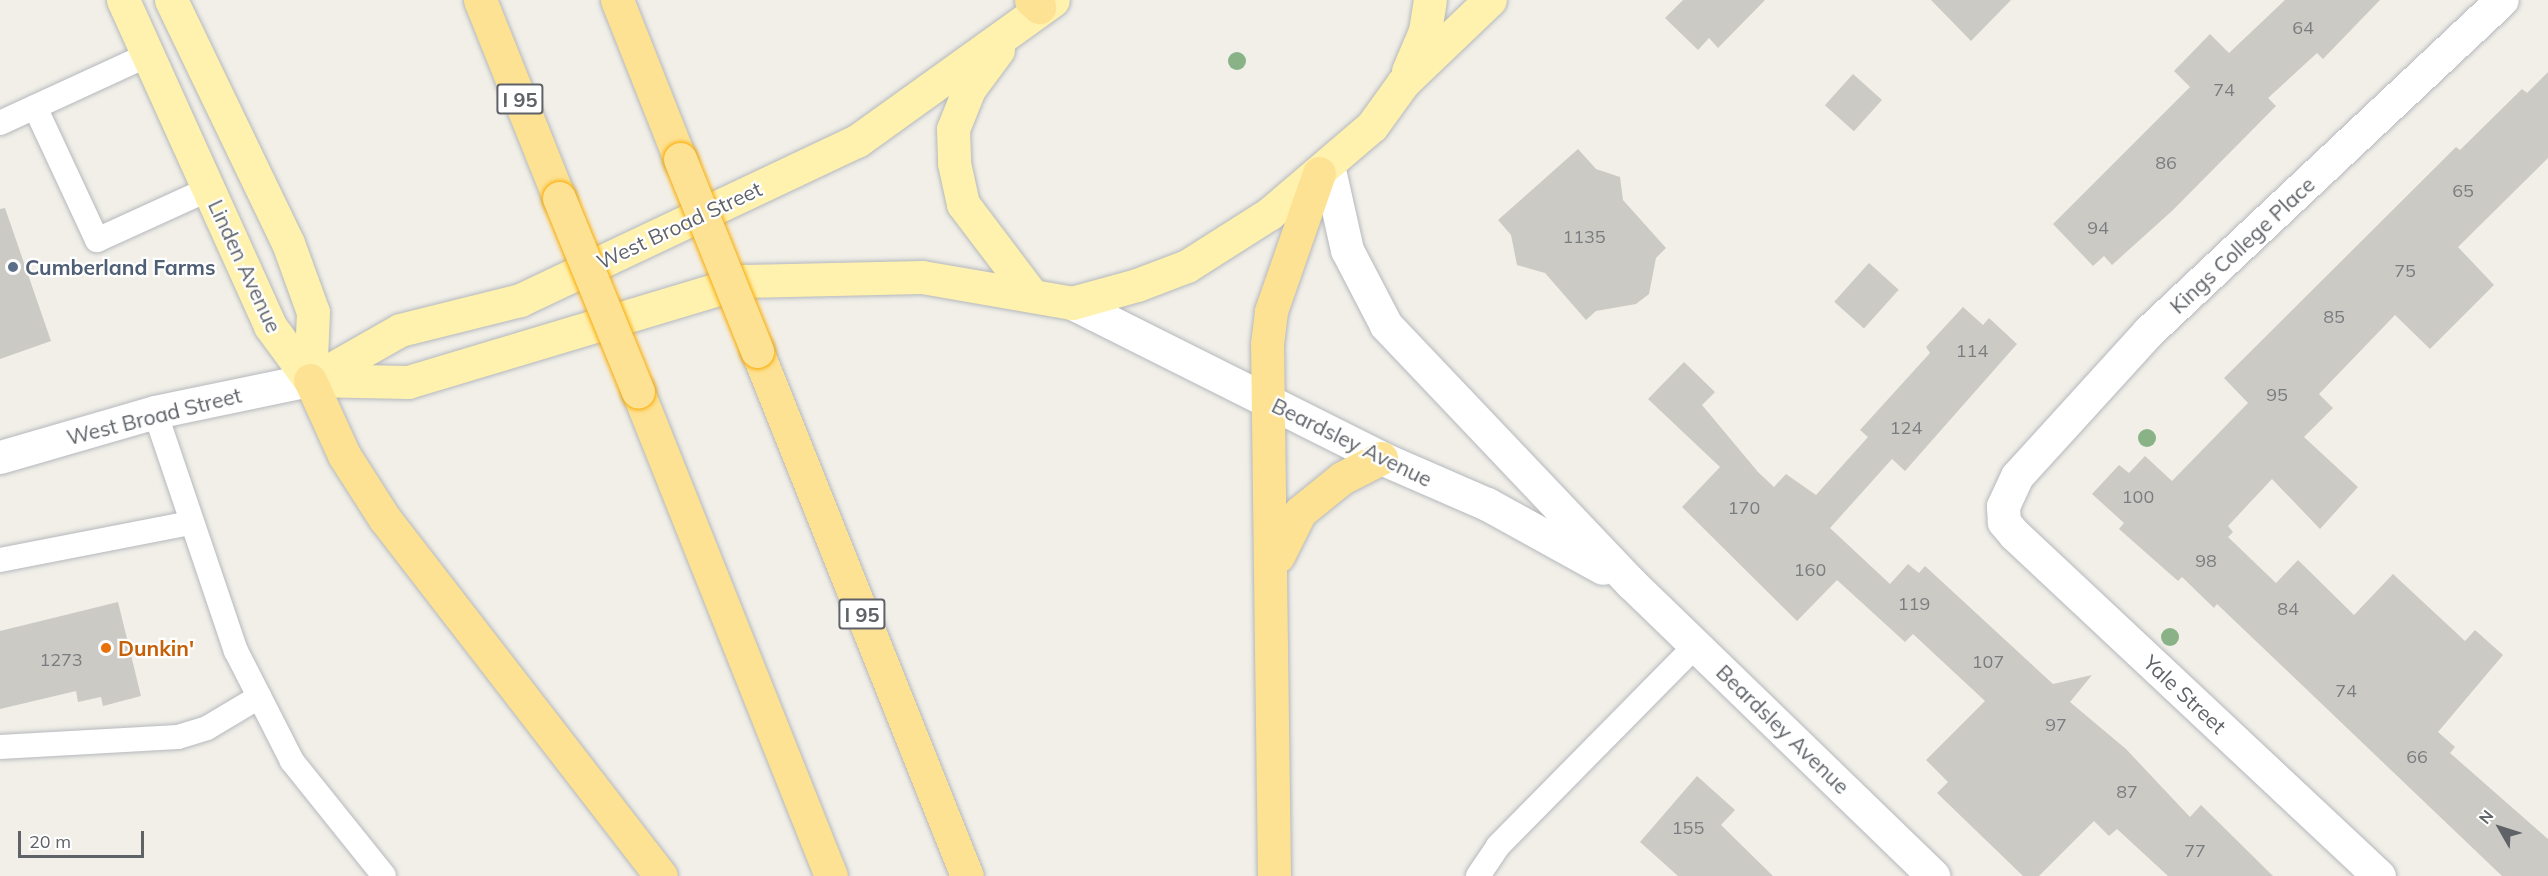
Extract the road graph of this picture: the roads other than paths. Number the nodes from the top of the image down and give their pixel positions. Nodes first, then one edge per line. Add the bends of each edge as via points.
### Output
1 (123, 0) edge
2 (171, 0) edge
3 (480, 0) edge
4 (617, 0) edge
5 (1430, 0) edge
6 (1490, 0) edge
7 (2501, 0) edge
8 (1036, 6) edge
9 (148, 55) junction
10 (1403, 83) junction
11 (35, 107) junction
12 (0, 123) edge
13 (1323, 169) junction
14 (209, 189) junction
15 (1031, 294) junction
16 (1072, 303) junction
17 (310, 381) junction
18 (1271, 403) junction
19 (155, 412) junction
20 (0, 457) edge
21 (1381, 458) junction
22 (2003, 506) joint
23 (191, 523) junction
24 (0, 560) edge
25 (1274, 569) junction
26 (1631, 583) junction
27 (1696, 645) junction
28 (259, 697) junction
29 (0, 747) edge
30 (1480, 873) edge
31 (384, 876) edge
32 (661, 876) edge
33 (831, 876) edge
34 (968, 876) edge
35 (1274, 876) edge
36 (1933, 876) edge
37 (2379, 876) edge

1 - 9 main road, Linden Avenue
2 - 17 main road, Linden Avenue via 288,243 313,312
3 - 33 highway, I 95, bridge
4 - 34 highway, I 95, bridge
5 - 10 main road via 1425,31
6 - 10 main road
7 - 22 street, Kings College Place via 2148,332 2017,476
8 - 15 main road, West Broad Street via 969,89 953,129 954,162 963,204
8 - 17 main road, West Broad Street via 857,141 520,300 400,330
9 - 11 lane
9 - 14 main road, Linden Avenue
10 - 13 main road via 1372,126
11 - 12 lane
11 - 14 lane via 97,240
13 - 16 main road via 1269,214 1188,266
13 - 18 highway via 1271,311 1267,344
13 - 26 street, Beardsley Avenue via 1347,250 1378,314
14 - 17 main road, Linden Avenue via 270,327
15 - 16 main road, West Broad Street
15 - 17 main road, West Broad Street via 922,277 745,281 408,382
16 - 18 street, Beardsley Avenue
17 - 19 street, West Broad Street
17 - 32 highway via 344,455 385,519
18 - 21 street, Beardsley Avenue
18 - 25 highway
19 - 20 street, West Broad Street
19 - 23 lane
21 - 25 highway via 1342,478 1300,512
21 - 26 street, Beardsley Avenue via 1487,504
22 - 37 street, Yale Street via 2004,522 2014,534
23 - 24 lane
23 - 28 lane via 236,651
25 - 35 highway
26 - 27 street, Beardsley Avenue
27 - 30 lane via 1498,846
27 - 36 street, Beardsley Avenue
28 - 29 lane via 207,728 178,737
28 - 31 lane via 292,761

